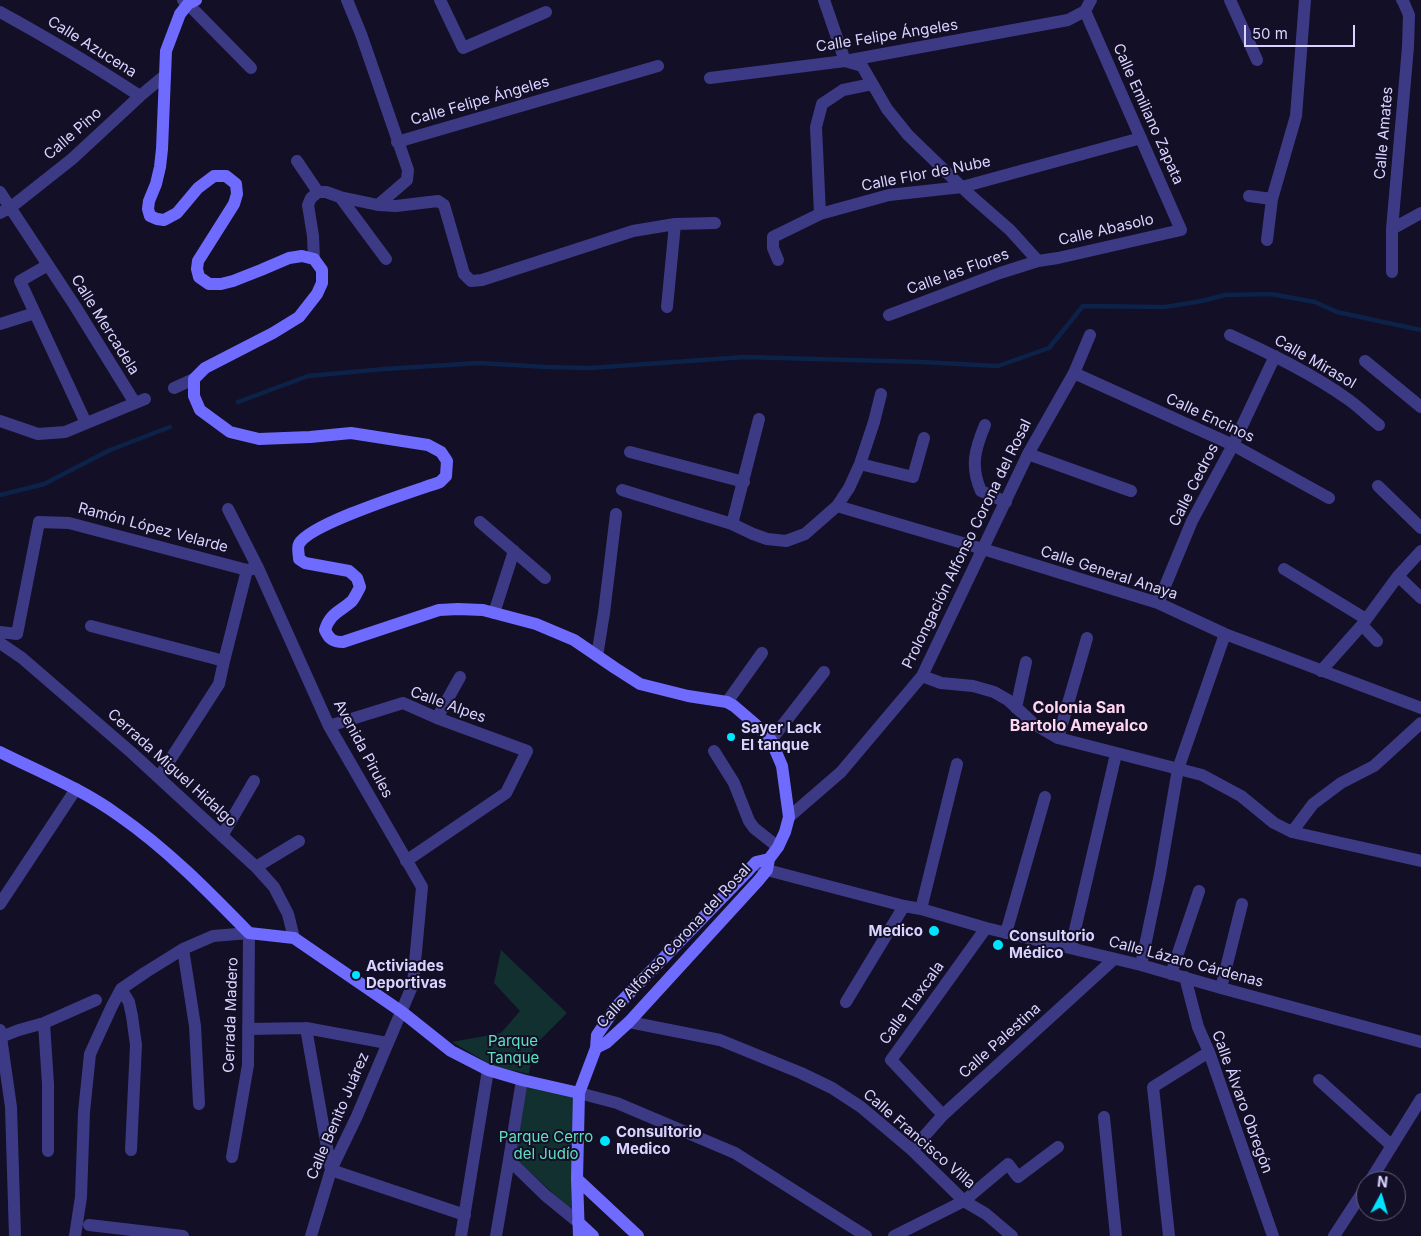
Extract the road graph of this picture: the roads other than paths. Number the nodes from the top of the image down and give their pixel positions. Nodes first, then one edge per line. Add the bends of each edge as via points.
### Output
1 (347, 0) edge
2 (440, 0) edge
3 (824, 0) edge
4 (1230, 0) edge
5 (1305, 0) edge
6 (1402, 0) edge
7 (189, 1) edge
8 (1088, 5) edge
9 (0, 12) edge
10 (546, 12) dead end
11 (1068, 20) joint
12 (1257, 60) dead end
13 (845, 61) junction
14 (658, 66) dead end
15 (251, 68) dead end
16 (164, 76) junction
17 (710, 78) dead end
18 (872, 84) junction
19 (140, 96) junction
20 (1141, 138) junction
21 (397, 142) junction
22 (298, 160) dead end
23 (962, 187) junction
24 (0, 192) edge
25 (318, 192) junction
26 (1249, 196) dead end
27 (340, 197) junction
28 (1272, 200) junction
29 (378, 205) junction
30 (5, 210) edge
31 (1421, 213) edge
32 (820, 214) junction
33 (715, 223) dead end
34 (675, 224) junction
35 (1392, 229) junction
36 (1181, 230) joint
37 (1267, 240) dead end
38 (314, 259) junction
39 (386, 259) dead end
40 (778, 260) dead end
41 (1038, 261) junction
42 (48, 265) junction
43 (1392, 272) dead end
44 (667, 307) dead end
45 (35, 313) junction
46 (889, 315) dead end
47 (0, 324) edge
48 (1090, 335) dead end
49 (1230, 335) dead end
50 (1275, 356) junction
51 (1365, 361) dead end
52 (1074, 373) junction
53 (194, 379) junction
54 (174, 388) dead end
55 (881, 394) dead end
56 (1421, 407) edge
57 (758, 419) dead end
58 (0, 421) edge
59 (86, 423) junction
60 (985, 424) dead end
61 (1379, 425) dead end
62 (924, 438) dead end
63 (1233, 445) junction
64 (630, 452) dead end
65 (1028, 454) junction
66 (860, 464) junction
67 (744, 482) junction
68 (1378, 486) dead end
69 (622, 490) dead end
70 (1131, 491) dead end
71 (1329, 498) dead end
72 (1006, 502) junction
73 (837, 506) junction
74 (228, 509) dead end
75 (616, 514) dead end
76 (480, 522) dead end
77 (732, 524) junction
78 (1421, 528) edge
79 (983, 549) junction
80 (514, 551) junction
81 (1421, 551) edge
82 (252, 569) junction
83 (1284, 569) dead end
84 (1398, 576) junction
85 (545, 578) dead end
86 (1421, 598) edge
87 (1158, 603) junction
88 (494, 613) junction
89 (1364, 622) junction
90 (91, 626) dead end
91 (0, 632) edge
92 (1225, 634) junction
93 (1087, 638) dead end
94 (1377, 641) dead end
95 (0, 643) edge
96 (762, 653) dead end
97 (597, 656) junction
98 (224, 661) junction
99 (1026, 662) dead end
100 (1321, 671) junction
101 (824, 672) dead end
102 (922, 676) junction
103 (460, 677) dead end
104 (729, 700) junction
105 (1016, 708) junction
106 (1421, 708) edge
107 (437, 718) junction
108 (1421, 723) edge
109 (329, 726) junction
110 (1058, 738) junction
111 (771, 740) junction
112 (714, 751) dead end
113 (0, 752) edge
114 (1116, 754) junction
115 (957, 764) dead end
116 (1178, 769) junction
117 (159, 777) junction
118 (254, 781) dead end
119 (76, 789) junction
120 (1045, 798) dead end
121 (789, 817) junction
122 (1292, 832) junction
123 (222, 836) junction
124 (299, 841) dead end
125 (778, 847) junction
126 (406, 861) junction
127 (1421, 862) edge
128 (764, 864) junction
129 (256, 867) junction
130 (1199, 891) dead end
131 (0, 904) edge
132 (1242, 904) dead end
133 (904, 906) junction
134 (921, 909) junction
135 (986, 928) junction
136 (1006, 932) junction
137 (249, 933) junction
138 (294, 938) junction
139 (1071, 947) junction
140 (183, 949) junction
141 (1114, 959) junction
142 (1141, 965) junction
143 (1172, 974) junction
144 (1185, 977) junction
145 (1221, 988) junction
146 (121, 989) junction
147 (96, 1000) dead end
148 (846, 1002) dead end
149 (402, 1012) junction
150 (629, 1022) junction
151 (44, 1024) junction
152 (248, 1028) junction
153 (306, 1028) junction
154 (1, 1033) edge
155 (1421, 1042) edge
156 (387, 1043) junction
157 (596, 1048) junction
158 (1209, 1052) junction
159 (488, 1070) junction
160 (522, 1080) junction
161 (1320, 1080) dead end
162 (579, 1093) junction
163 (1421, 1099) edge
164 (200, 1104) dead end
165 (943, 1114) junction
166 (1104, 1116) dead end
167 (1392, 1146) junction
168 (1058, 1148) dead end
169 (131, 1150) dead end
170 (912, 1150) junction
171 (48, 1151) dead end
172 (232, 1157) dead end
173 (509, 1160) junction
174 (331, 1170) junction
175 (1376, 1171) edge
176 (577, 1179) junction
177 (964, 1201) junction
178 (1356, 1202) edge
179 (465, 1215) junction
180 (578, 1222) junction
181 (89, 1225) dead end
182 (15, 1236) edge
183 (75, 1236) edge
184 (182, 1236) edge
185 (311, 1236) edge
186 (461, 1236) edge
187 (496, 1236) edge
188 (579, 1236) edge
189 (593, 1236) edge
190 (638, 1236) edge
191 (866, 1236) edge
192 (894, 1236) edge
193 (1012, 1236) edge
194 (1116, 1236) edge
195 (1169, 1236) edge
196 (1273, 1236) edge
197 (1334, 1236) edge

1 - 21 street
2 - 10 street via 463,48
3 - 13 street
4 - 12 street
5 - 28 street via 1296,116
6 - 35 street, Calle Amates via 1409,15 1408,47
7 - 15 street
7 - 16 street via 180,14 166,52
8 - 11 street, Calle Emiliano Zapata
8 - 20 street, Calle Emiliano Zapata
9 - 19 street, Calle Azucena
11 - 13 street, Calle Felipe Ángeles
13 - 17 street, Calle Felipe Ángeles
13 - 18 street via 862,66
14 - 21 street, Calle Felipe Ángeles
16 - 19 street, Calle Pino
16 - 38 street via 162,149 156,184 149,201 150,216 164,220 177,213 198,188 214,176 226,176 236,184 234,204 198,261 199,277 209,284 221,284 289,258 302,256
18 - 23 street via 908,135
18 - 32 street via 843,90 822,104 816,127
19 - 30 street, Calle Pino via 72,159
20 - 23 street, Calle Flor de Nube
20 - 36 street, Calle Emiliano Zapata
21 - 29 street via 408,170 406,180
22 - 25 street
23 - 32 street, Calle Flor de Nube via 889,195
23 - 41 street via 1010,230
24 - 30 street, Calle Mercadela
25 - 27 street
25 - 38 street via 308,205
26 - 28 street
27 - 29 street
27 - 39 street
28 - 37 street
29 - 34 street via 438,201 444,205 464,274 471,281 634,231
30 - 42 street, Calle Mercadela
31 - 35 street
32 - 40 street, Calle Flor de Nube via 773,236
33 - 34 street
34 - 44 street
35 - 43 street, Calle Amates
36 - 41 street, Calle Abasolo
38 - 53 street via 322,270 322,283 299,318 205,368
41 - 46 street, Calle las Flores
42 - 45 street via 20,281
42 - 59 street, Calle Mercadela via 140,401
45 - 47 street
45 - 59 street
48 - 52 street, Prolongación Alfonso Corona del Rosal
49 - 50 street, Calle Mirasol
50 - 61 street, Calle Mirasol via 1328,386
50 - 63 street, Calle Cedros
51 - 56 street, Calle Mirasol
52 - 63 street, Calle Encinos
52 - 65 street, Prolongación Alfonso Corona del Rosal
53 - 54 street
53 - 88 street via 194,396 200,410 230,432 259,438 351,433 428,445 441,452 447,461 446,476 440,482 346,515 306,536 299,544 299,559 305,563 349,571 358,578 360,587 353,600 328,621 325,630 328,637 335,642 344,642 439,610 458,608
55 - 66 street
57 - 67 street
58 - 59 street via 38,434 65,432
60 - 72 street via 974,465 976,479 982,491
62 - 66 street via 913,477
63 - 71 street, Calle Encinos
63 - 87 street, Calle Cedros via 1192,521
64 - 67 street
65 - 70 street
65 - 72 street, Prolongación Alfonso Corona del Rosal
66 - 73 street
67 - 77 street
68 - 78 street
69 - 77 street
72 - 79 street, Prolongación Alfonso Corona del Rosal
73 - 77 street via 805,534 786,541 753,534
73 - 79 street, Calle General Anaya
74 - 82 street, Avenida Pirules
75 - 97 street
76 - 80 street
79 - 87 street, Calle General Anaya
79 - 102 street, Prolongación Alfonso Corona del Rosal
80 - 85 street
80 - 88 street
81 - 84 street
82 - 91 street, Ramón López Velarde via 69,523 39,522 17,634
82 - 98 street
82 - 109 street, Avenida Pirules
83 - 89 street
84 - 86 street
84 - 89 street
87 - 92 street, Calle General Anaya
88 - 97 street via 536,624 574,640
89 - 94 street
89 - 100 street
90 - 98 street
92 - 100 street, Calle General Anaya
92 - 116 street
93 - 110 street
95 - 117 street, Cerrada Miguel Hidalgo via 22,658
96 - 104 street
97 - 104 street via 640,684 688,696
98 - 117 street via 219,684
99 - 105 street
100 - 106 street, Calle General Anaya
101 - 111 street
102 - 105 street via 941,683 974,686 994,692
102 - 121 street, Prolongación Alfonso Corona del Rosal via 841,772
103 - 107 street
104 - 111 street
105 - 110 street via 1034,724
107 - 109 street, Calle Alpes via 403,703
107 - 126 street, Calle Alpes via 528,751 506,794
108 - 122 street via 1374,766 1313,804
109 - 126 street, Avenida Pirules
110 - 114 street
111 - 121 street via 782,766
112 - 125 street via 734,783 749,821
113 - 119 street
114 - 116 street
114 - 139 street
115 - 134 street
116 - 122 street via 1202,775 1241,796
116 - 142 street
117 - 123 street, Cerrada Miguel Hidalgo
118 - 123 street
119 - 131 street
119 - 137 street via 118,815 174,858
120 - 136 street
121 - 125 street, Calle Alfonso Corona del Rosal
122 - 127 street
123 - 129 street, Cerrada Miguel Hidalgo
124 - 129 street
125 - 128 street, Calle Alfonso Corona del Rosal
126 - 149 street, Avenida Pirules via 422,887 413,984
128 - 133 street, Calle Lázaro Cárdenas
128 - 150 street, Calle Alfonso Corona del Rosal via 758,881
128 - 157 street, Calle Alfonso Corona del Rosal via 616,1007 596,1035
129 - 138 street, Cerrada Miguel Hidalgo via 274,887 288,914
130 - 143 street
132 - 145 street
133 - 134 street, Calle Lázaro Cárdenas
133 - 148 street
134 - 135 street, Calle Lázaro Cárdenas
135 - 136 street, Calle Lázaro Cárdenas
135 - 165 street, Calle Tlaxcala via 891,1060
136 - 139 street, Calle Lázaro Cárdenas
137 - 138 street
137 - 140 street via 213,936
137 - 152 street, Cerrada Madero
138 - 149 street
139 - 141 street, Calle Lázaro Cárdenas
140 - 146 street
140 - 164 street via 195,1026
141 - 142 street, Calle Lázaro Cárdenas
141 - 165 street, Calle Palestina
142 - 143 street, Calle Lázaro Cárdenas
143 - 144 street, Calle Lázaro Cárdenas
144 - 145 street, Calle Lázaro Cárdenas
144 - 158 street, Calle Álvaro Obregón via 1198,1027
145 - 155 street, Calle Lázaro Cárdenas
146 - 169 street via 129,1002 136,1044
146 - 183 street via 90,1054 81,1197
147 - 151 street
149 - 156 street, Calle Benito Juárez
149 - 159 street via 451,1051
150 - 157 street, Calle Alfonso Corona del Rosal
150 - 170 street, Calle Francisco Villa via 720,1040 801,1073 861,1107
151 - 154 street
151 - 171 street
152 - 153 street
152 - 172 street, Cerrada Madero via 248,1065
153 - 156 street
153 - 174 street
154 - 182 street via 11,1107
156 - 174 street, Calle Benito Juárez
157 - 162 street, Calle Alfonso Corona del Rosal
158 - 195 street via 1154,1087
158 - 196 street, Calle Álvaro Obregón
159 - 160 street
159 - 179 street
160 - 162 street
160 - 173 street
161 - 167 street
162 - 176 street, Calle Alfonso Corona del Rosal
162 - 191 street via 617,1103 735,1153
163 - 167 street
165 - 170 street, Calle Palestina
166 - 194 street
167 - 175 street
168 - 177 street via 1018,1177 1008,1164
170 - 177 street, Calle Francisco Villa
173 - 180 street
173 - 187 street
174 - 179 street
174 - 185 street, Calle Benito Juárez
176 - 180 street, Calle Alfonso Corona del Rosal
176 - 190 street
177 - 192 street
177 - 193 street, Calle Francisco Villa
178 - 197 street
179 - 186 street
180 - 188 street, Calle Alfonso Corona del Rosal
180 - 189 street
181 - 184 street

